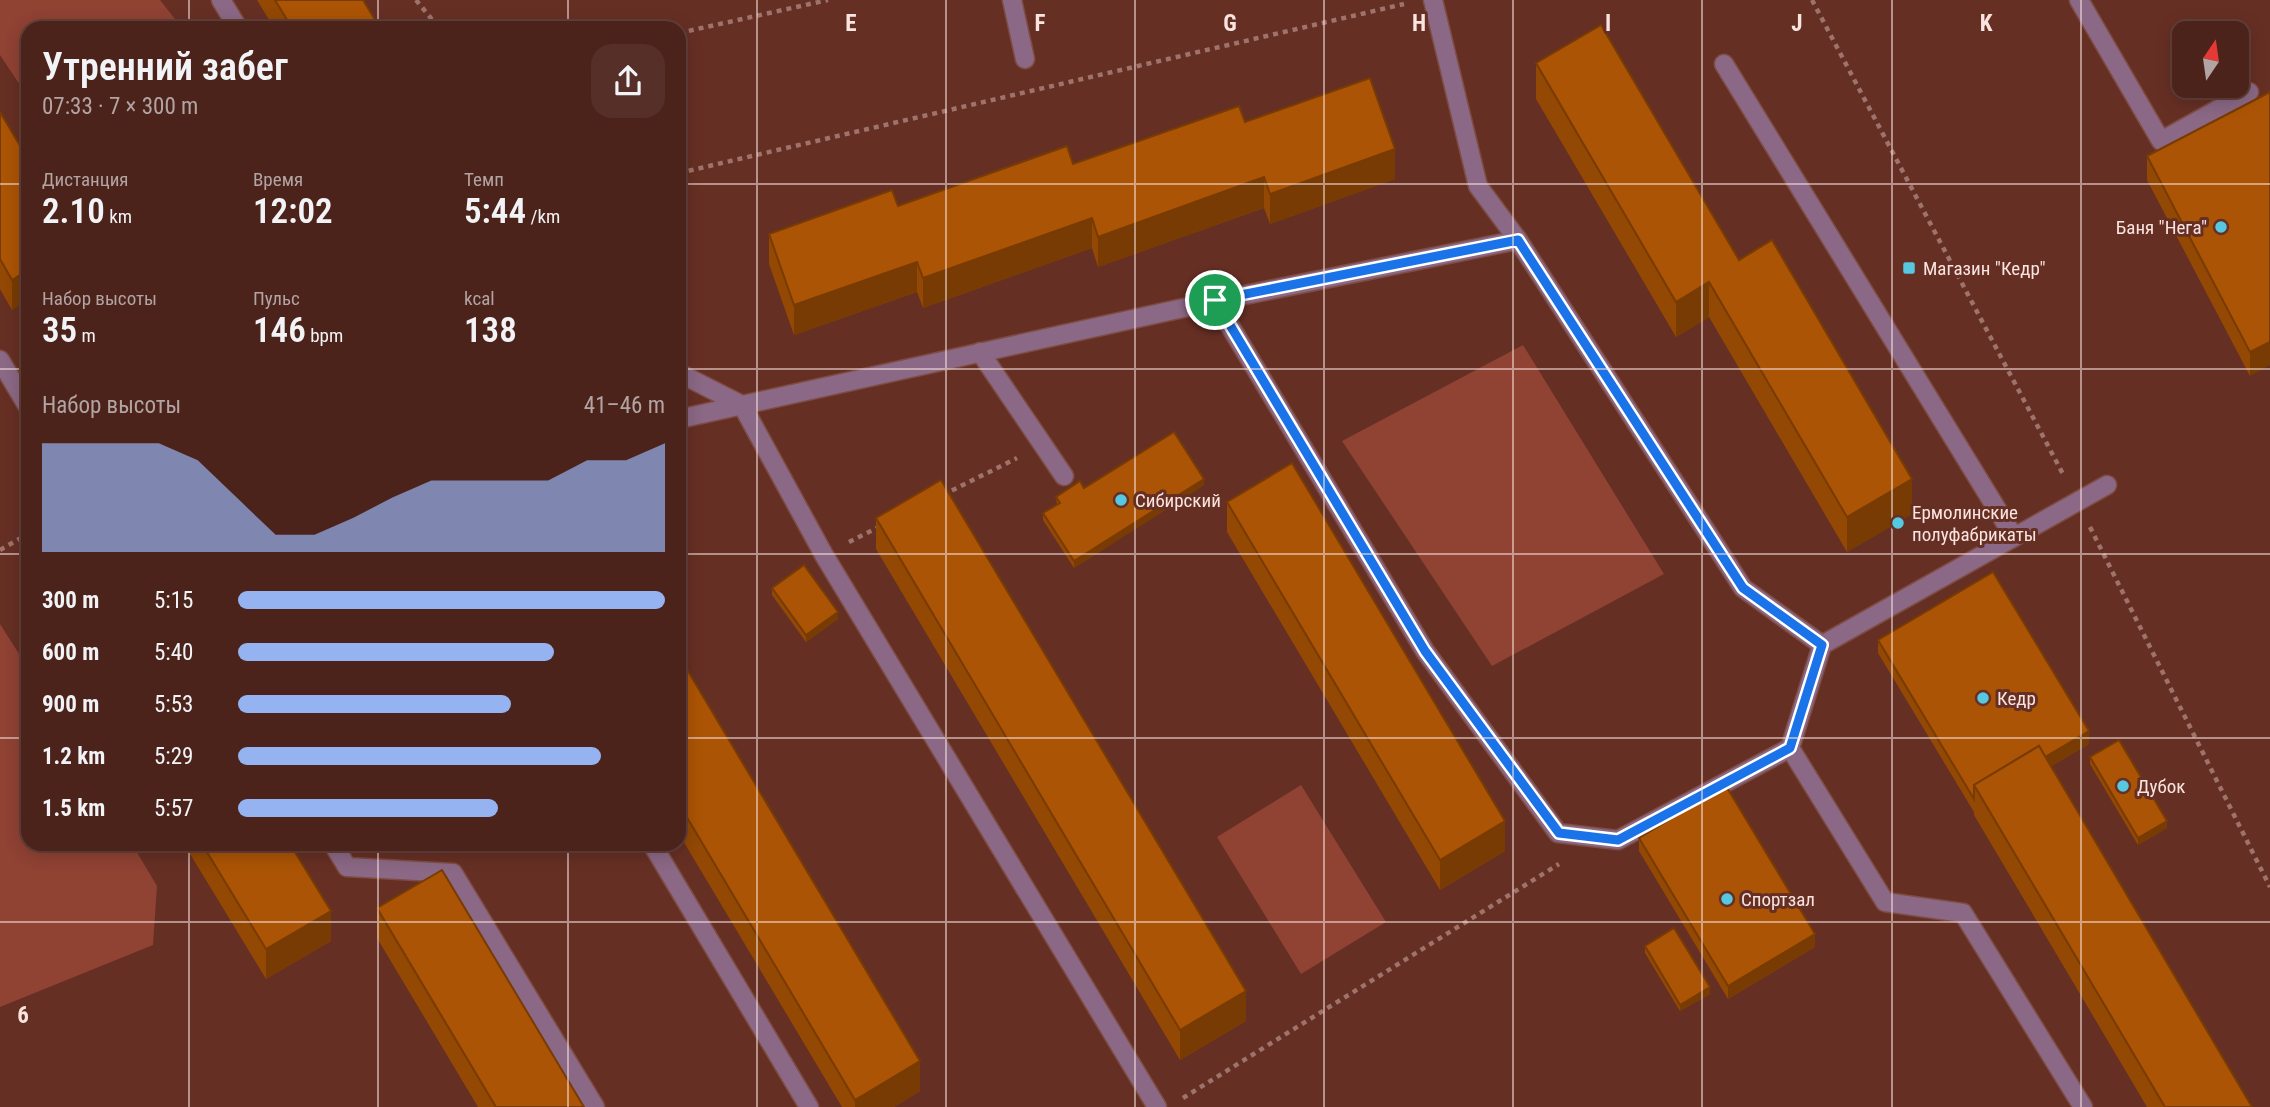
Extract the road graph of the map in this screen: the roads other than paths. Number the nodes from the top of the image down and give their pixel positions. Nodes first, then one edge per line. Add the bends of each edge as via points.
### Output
1 (221, 0) edge
2 (1012, 0) edge
3 (1433, 0) edge
4 (2079, 0) edge
5 (234, 21) edge
6 (1025, 59) dead end
7 (1724, 64) dead end
8 (2238, 98) edge
9 (1518, 240) junction
10 (1215, 300) junction
11 (980, 352) junction
12 (0, 360) edge
13 (686, 377) edge
14 (21, 395) edge
15 (742, 405) junction
16 (686, 417) edge
17 (1064, 477) dead end
18 (2107, 485) dead end
19 (2014, 537) junction
20 (1822, 645) junction
21 (1790, 748) junction
22 (337, 851) edge
23 (656, 851) edge
24 (1165, 1106) edge
25 (595, 1107) edge
26 (809, 1107) edge
27 (2083, 1107) edge

1 - 5 lane
2 - 6 lane
3 - 9 lane via 1478,187
4 - 8 lane via 2161,141
7 - 19 lane
9 - 10 lane
9 - 20 lane via 1743,588
10 - 11 lane
10 - 21 lane via 1425,651 1559,833 1618,840
11 - 15 lane
11 - 17 lane
12 - 14 lane
13 - 15 lane
15 - 16 lane
15 - 24 lane via 824,555
18 - 19 lane
19 - 20 lane
20 - 21 lane
21 - 27 lane via 1885,902 1963,913
22 - 25 lane via 347,867 453,873
23 - 26 lane

